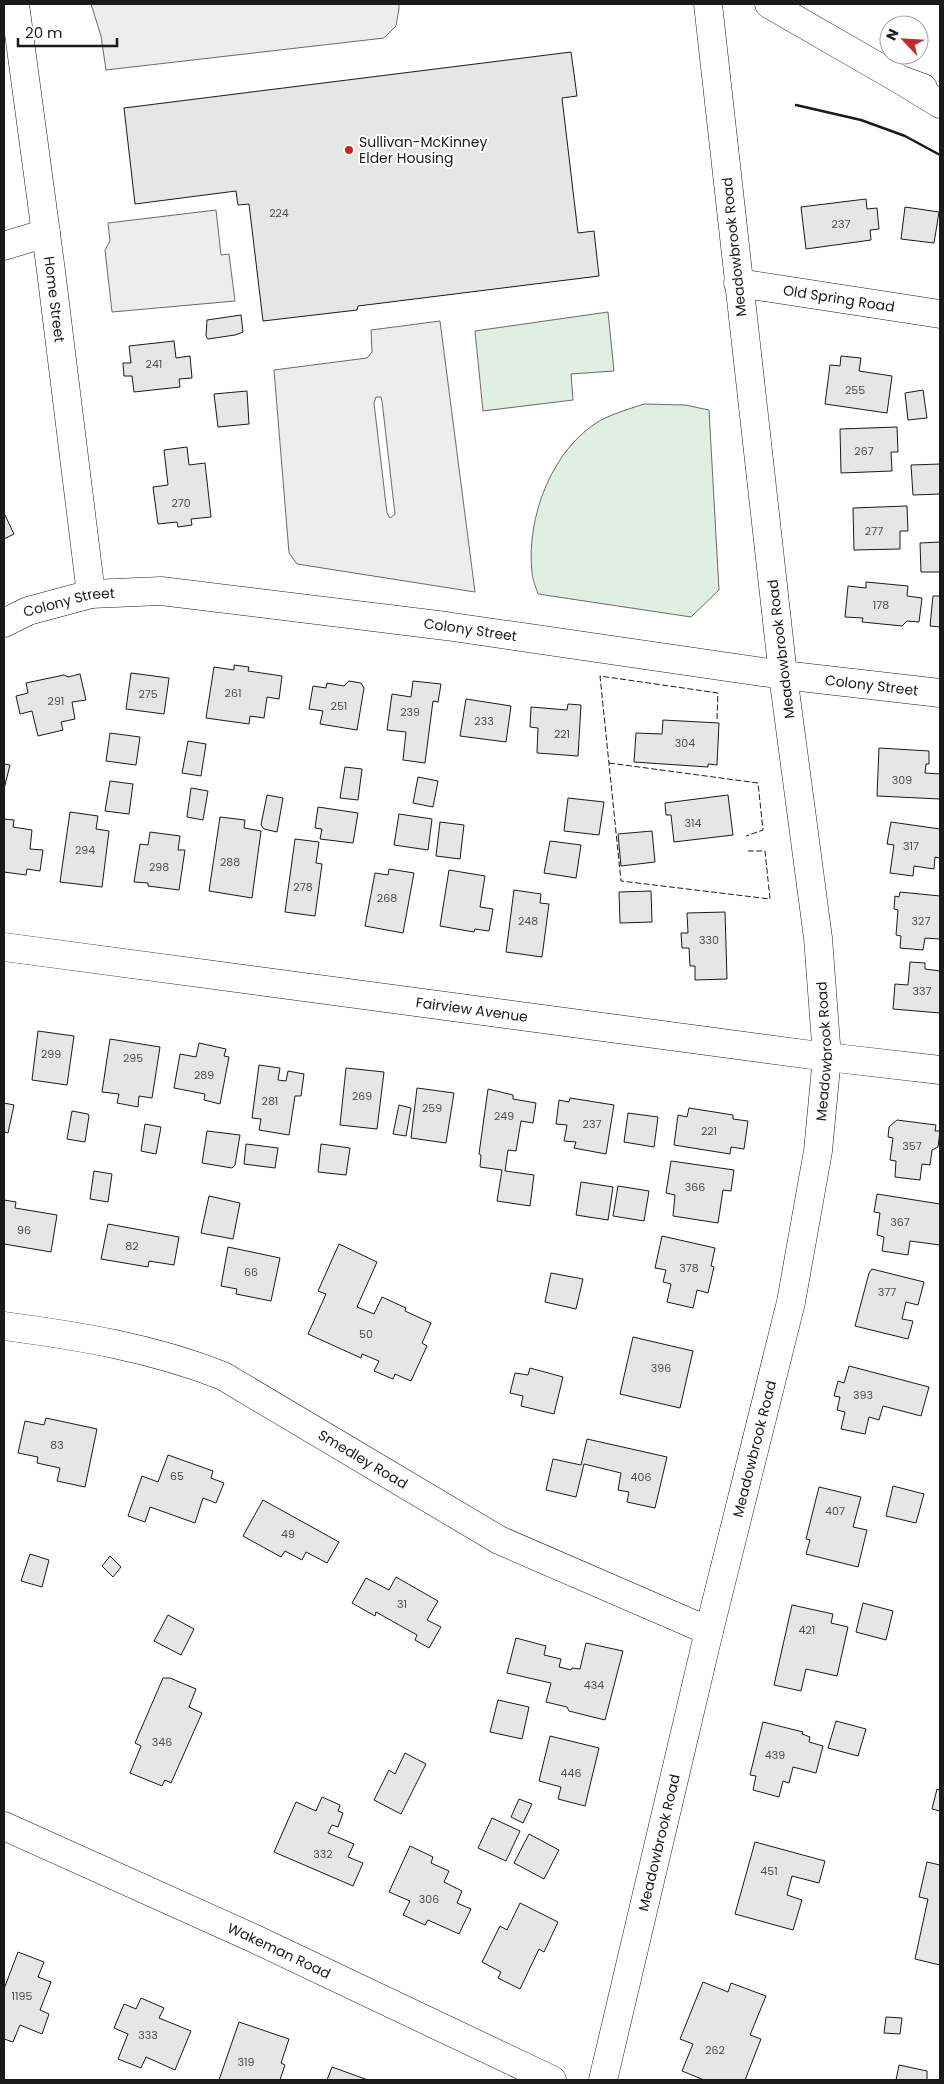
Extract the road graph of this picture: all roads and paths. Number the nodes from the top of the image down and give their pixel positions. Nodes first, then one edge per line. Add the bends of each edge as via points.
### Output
1 (15, 4) edge
2 (708, 4) edge
3 (768, 4) edge
4 (902, 80) junction
5 (940, 95) edge
6 (940, 104) edge
7 (46, 233) junction
8 (4, 246) edge
9 (738, 282) junction
10 (940, 314) edge
11 (91, 594) junction
12 (4, 623) edge
13 (783, 675) junction
14 (940, 693) edge
15 (4, 947) edge
16 (827, 1058) junction
17 (940, 1070) edge
18 (4, 1326) edge
19 (710, 1631) junction
20 (4, 1826) edge
21 (552, 2080) edge
22 (603, 2080) edge

1 - 7 main road, Home Street
2 - 9 main road, Meadowbrook Road
3 - 4 main road
4 - 5 main road
4 - 6 main road
7 - 8 main road
7 - 11 main road, Home Street
9 - 10 main road, Old Spring Road
9 - 13 main road, Meadowbrook Road
11 - 12 main road, Colony Street via 28,611
11 - 13 main road, Colony Street via 170,592 446,626
13 - 14 main road, Colony Street
13 - 16 main road, Meadowbrook Road via 818,938
15 - 16 main road, Fairview Avenue
16 - 17 main road, Fairview Avenue
16 - 19 main road, Meadowbrook Road via 818,1151 791,1302
18 - 19 main road, Smedley Road via 135,1348 223,1376 499,1540
19 - 22 main road, Meadowbrook Road
20 - 21 main road, Wakeman Road via 253,1938

